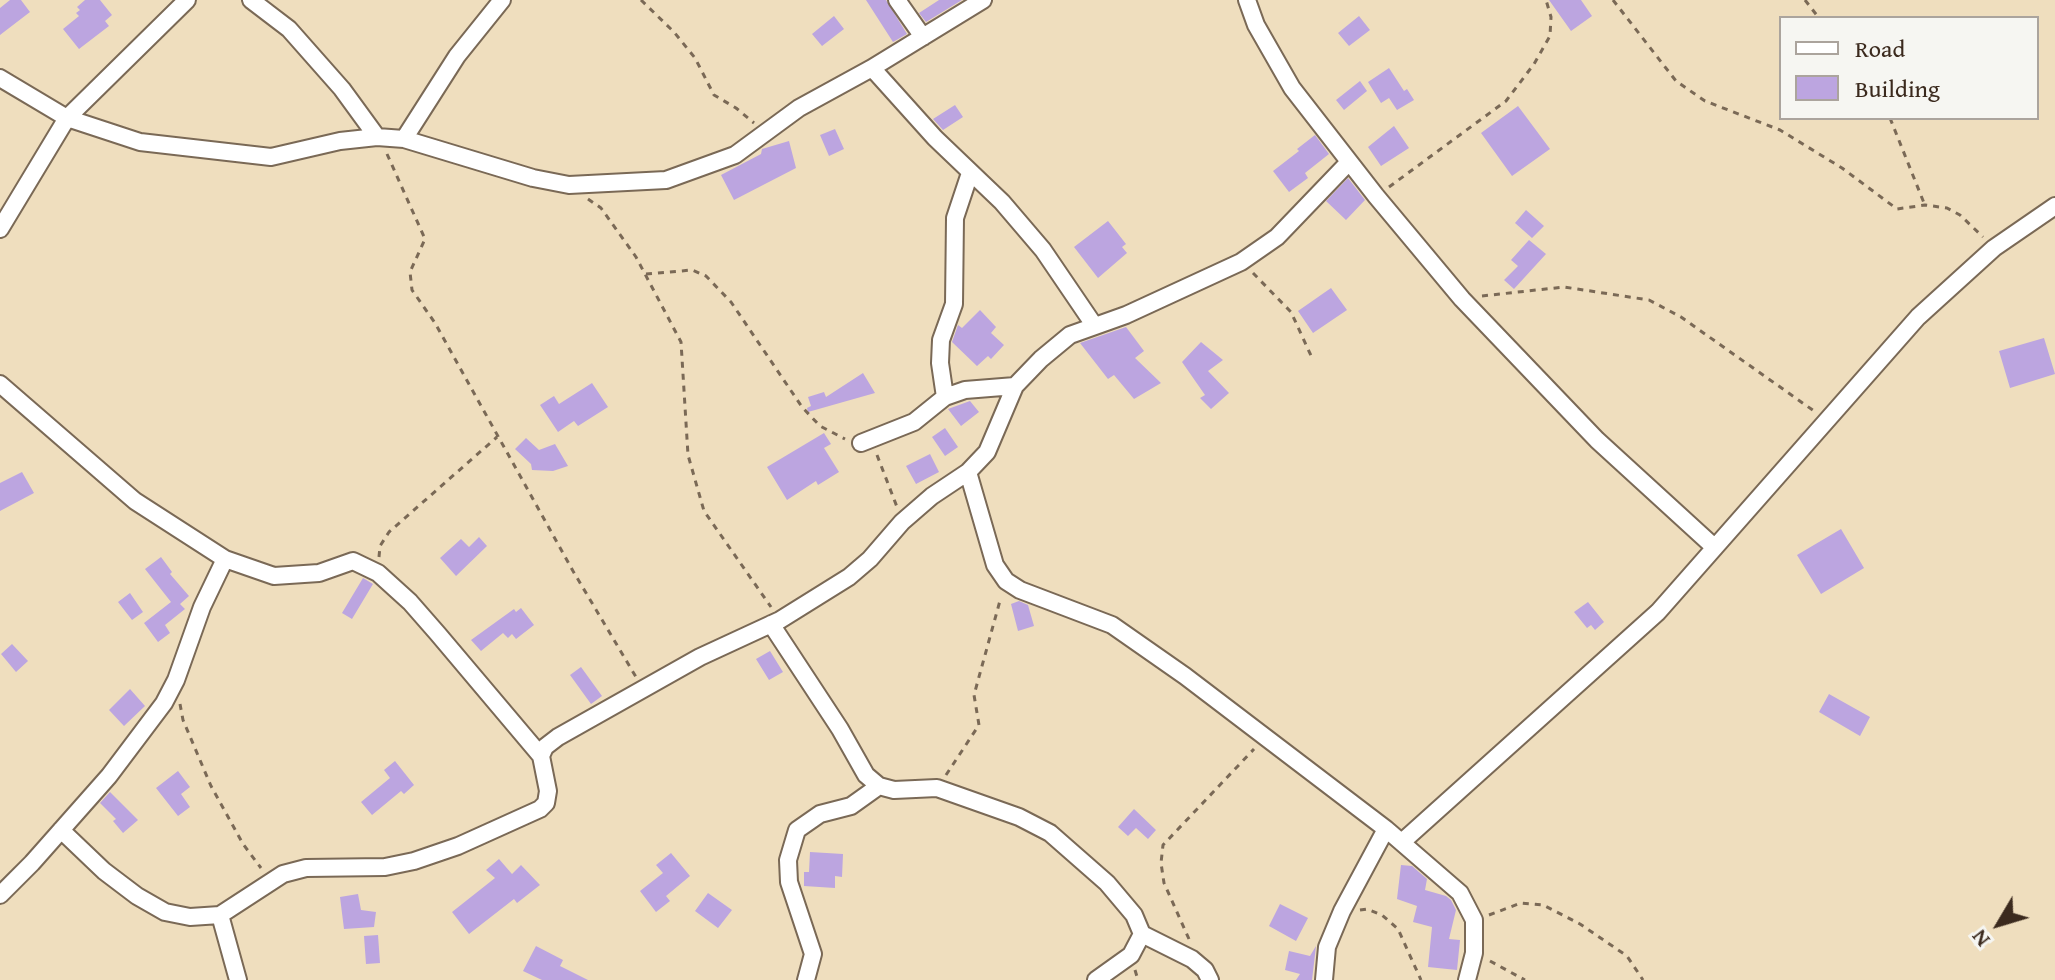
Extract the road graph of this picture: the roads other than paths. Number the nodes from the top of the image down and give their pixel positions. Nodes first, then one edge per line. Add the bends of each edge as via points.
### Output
1 (187, 0) edge
2 (251, 0) edge
3 (502, 0) edge
4 (897, 0) edge
5 (983, 0) edge
6 (1247, 0) edge
7 (923, 37) junction
8 (872, 68) junction
9 (0, 78) edge
10 (67, 118) junction
11 (377, 137) junction
12 (404, 139) junction
13 (1349, 162) junction
14 (970, 173) junction
15 (2055, 206) edge
16 (0, 229) edge
17 (1094, 325) junction
18 (0, 384) edge
19 (1015, 386) junction
20 (945, 397) junction
21 (861, 443) road end
22 (968, 472) junction
23 (1713, 546) junction
24 (225, 559) junction
25 (775, 622) junction
26 (541, 756) junction
27 (879, 786) junction
28 (1386, 829) junction
29 (61, 830) junction
30 (1402, 842) junction
31 (0, 895) edge
32 (220, 915) junction
33 (1142, 934) junction
34 (238, 980) edge
35 (806, 980) edge
36 (1096, 980) edge
37 (1210, 980) edge
38 (1324, 980) edge
39 (1467, 980) edge

1 - 10 street
2 - 11 street via 289,29
3 - 12 street via 457,56
4 - 7 street
5 - 7 street
6 - 13 street via 1292,88
7 - 8 street
8 - 12 street via 799,108 735,155 666,180 569,185
8 - 14 street
9 - 10 street
10 - 11 street via 140,142 271,157
10 - 16 street
11 - 12 street
13 - 17 street via 1277,237 1241,262
13 - 23 street via 1462,299 1597,440
14 - 17 street via 1043,250
14 - 20 street via 955,218 954,304 941,340
15 - 23 street via 1994,248 1918,317
17 - 19 street via 1070,335
18 - 24 street via 135,501
19 - 20 street
19 - 22 street via 987,452
20 - 21 street via 914,422
22 - 25 street via 902,522 849,577
22 - 28 street via 995,565 1006,581 1112,625
23 - 30 street via 1658,612
24 - 26 street via 274,576 319,573 353,561 378,573 419,613
24 - 29 street via 176,680 147,727
25 - 26 street via 700,657 558,737
25 - 27 street via 866,775
26 - 32 street via 546,803 520,819 414,861 385,867 306,868 270,880
27 - 33 street via 937,788 1050,833 1107,883 1134,915
27 - 35 street via 851,806 820,814 797,830 788,860 789,882 813,954
28 - 30 street
28 - 38 street via 1327,947
29 - 31 street
29 - 32 street via 104,871 165,912
30 - 39 street via 1460,893 1474,920
32 - 34 street
33 - 36 street via 1131,955
33 - 37 street via 1192,959

